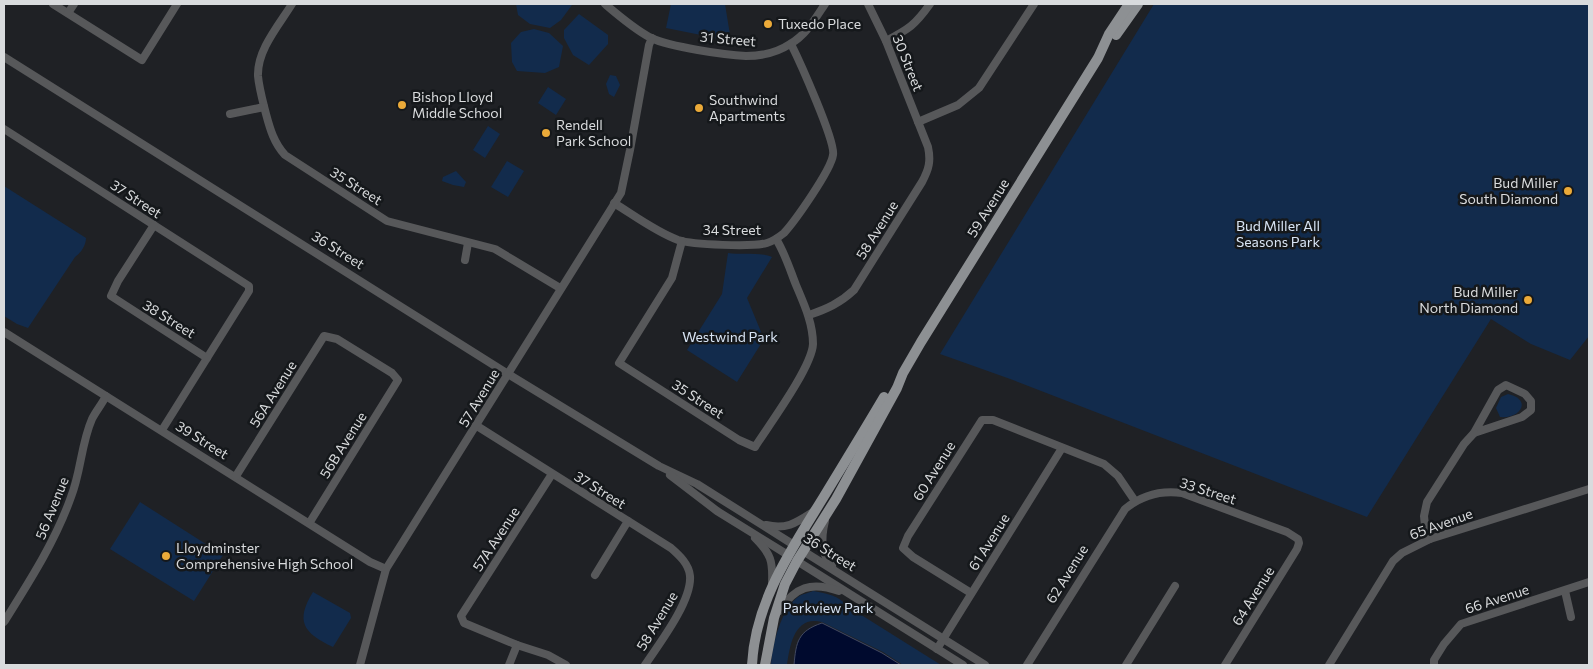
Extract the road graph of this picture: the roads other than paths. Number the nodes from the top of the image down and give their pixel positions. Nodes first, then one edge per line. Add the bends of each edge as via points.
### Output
1 (53, 4) edge
2 (74, 4) edge
3 (177, 4) edge
4 (292, 4) edge
5 (605, 4) edge
6 (825, 4) edge
7 (868, 4) edge
8 (930, 4) edge
9 (1034, 4) edge
10 (1129, 4) edge
11 (1138, 4) edge
12 (68, 13) junction
13 (652, 38) junction
14 (886, 41) junction
15 (791, 44) junction
16 (4, 57) edge
17 (1098, 58) junction
18 (264, 107) junction
19 (230, 114) dead end
20 (918, 122) junction
21 (4, 129) edge
22 (923, 133) joint
23 (614, 203) junction
24 (154, 225) junction
25 (776, 240) junction
26 (682, 241) junction
27 (468, 243) junction
28 (465, 260) dead end
29 (560, 288) junction
30 (808, 315) junction
31 (4, 332) edge
32 (207, 358) junction
33 (903, 373) junction
34 (508, 374) junction
35 (398, 380) joint
36 (106, 396) junction
37 (477, 426) junction
38 (162, 430) junction
39 (1474, 433) junction
40 (761, 438) joint
41 (1062, 448) junction
42 (659, 466) junction
43 (552, 474) junction
44 (236, 476) junction
45 (1589, 489) edge
46 (1135, 501) junction
47 (815, 511) junction
48 (826, 515) junction
49 (628, 521) junction
50 (310, 522) junction
51 (759, 523) junction
52 (745, 528) junction
53 (1298, 539) joint
54 (1430, 539) junction
55 (798, 548) junction
56 (792, 558) junction
57 (386, 568) junction
58 (595, 575) dead end
59 (845, 578) junction
60 (1589, 582) edge
61 (772, 586) junction
62 (1175, 586) dead end
63 (690, 590) joint
64 (1565, 591) junction
65 (972, 593) junction
66 (857, 599) junction
67 (1571, 617) dead end
68 (774, 618) junction
69 (4, 622) edge
70 (943, 639) junction
71 (517, 645) junction
72 (937, 649) junction
73 (360, 665) edge
74 (510, 665) edge
75 (566, 665) edge
76 (645, 665) edge
77 (752, 665) edge
78 (765, 665) edge
79 (963, 665) edge
80 (985, 665) edge
81 (1027, 665) edge
82 (1126, 665) edge
83 (1225, 665) edge
84 (1328, 665) edge
85 (1434, 665) edge

1 - 12 street
2 - 12 street
3 - 12 street via 142,60
4 - 18 street, 35 Street via 266,45 260,61 258,76
5 - 13 street, 31 Street
6 - 15 street
7 - 14 street, 30 Street
8 - 14 street via 907,31
9 - 20 street via 979,88 958,105
10 - 17 main road, 59 Avenue
11 - 17 main road, 59 Avenue
13 - 15 street, 31 Street via 699,50 746,56 776,52
13 - 23 street, 57 Avenue via 623,186
14 - 20 street, 30 Street
15 - 25 street via 826,126 833,155 792,224
16 - 34 street, 36 Street
17 - 33 main road, 59 Avenue
18 - 19 street
18 - 27 street, 35 Street via 279,148 295,162 387,221
20 - 22 street, 30 Street
21 - 24 street, 37 Street
22 - 30 street, 58 Avenue via 928,147 929,168 854,290 842,301
23 - 26 street, 34 Street
23 - 29 street, 57 Avenue
24 - 32 street, 37 Street via 249,286 249,291
24 - 32 street, 38 Street via 111,296
25 - 26 street, 34 Street via 738,244
25 - 30 street, 34 Street
26 - 40 street, 35 Street via 672,278 620,363 739,440 755,447
27 - 28 street
27 - 29 street, 35 Street via 495,249
29 - 34 street, 57 Avenue
30 - 40 street, 34 Street via 813,335 809,360
31 - 36 street, 39 Street
32 - 38 street
33 - 47 main road, 59 Avenue via 892,385
33 - 48 main road, 59 Avenue
34 - 37 street, 57 Avenue
34 - 42 street, 36 Street
35 - 44 street, 56A Avenue via 392,372 337,338 324,336
35 - 50 street, 56B Avenue
36 - 38 street, 39 Street
36 - 69 street, 56 Avenue via 88,432 78,477 62,521 41,563
37 - 43 street, 37 Street
37 - 57 street, 57 Avenue
38 - 44 street, 39 Street
39 - 39 street via 1522,417 1531,410 1531,401 1512,387 1501,386
39 - 54 street via 1428,502 1424,516
41 - 46 street via 1109,467
41 - 65 street, 61 Avenue
41 - 65 street, 60 Avenue via 993,420 982,420 908,536 903,548
42 - 51 street, 36 Street via 696,484
42 - 52 street, 36 Street via 717,511
43 - 49 street, 37 Street
43 - 71 street, 57A Avenue via 461,616 464,623
44 - 50 street, 39 Street
45 - 54 street, 65 Avenue
46 - 53 street, 33 Street via 1161,492 1182,493
46 - 81 street, 62 Avenue via 1118,518
47 - 51 street via 784,527
47 - 55 main road, 59 Avenue
48 - 55 main road, 59 Avenue
48 - 59 street via 822,532 824,553 827,561
49 - 58 street
49 - 63 street, 37 Street via 680,556 690,574
50 - 57 street, 39 Street via 370,562
51 - 55 street, 36 Street
52 - 56 street, 36 Street
52 - 61 street via 771,558
53 - 83 street, 64 Avenue via 1296,549
54 - 84 street, 65 Avenue via 1393,561
55 - 56 main road, 59 Avenue
55 - 59 street, 36 Street
56 - 61 main road
56 - 66 street, 36 Street
56 - 68 main road
57 - 73 street, 57 Avenue
59 - 70 street, 36 Street
60 - 64 street, 66 Avenue
61 - 77 main road via 755,640
62 - 82 street
63 - 76 street, 58 Avenue
64 - 67 street
64 - 85 street, 66 Avenue via 1461,624 1439,652
65 - 70 street, 61 Avenue
66 - 68 street via 816,585 804,587 788,598
66 - 72 street, 36 Street
68 - 78 main road
70 - 72 street, 61 Avenue
70 - 80 street, 36 Street
71 - 74 street
71 - 75 street
72 - 79 street, 36 Street

